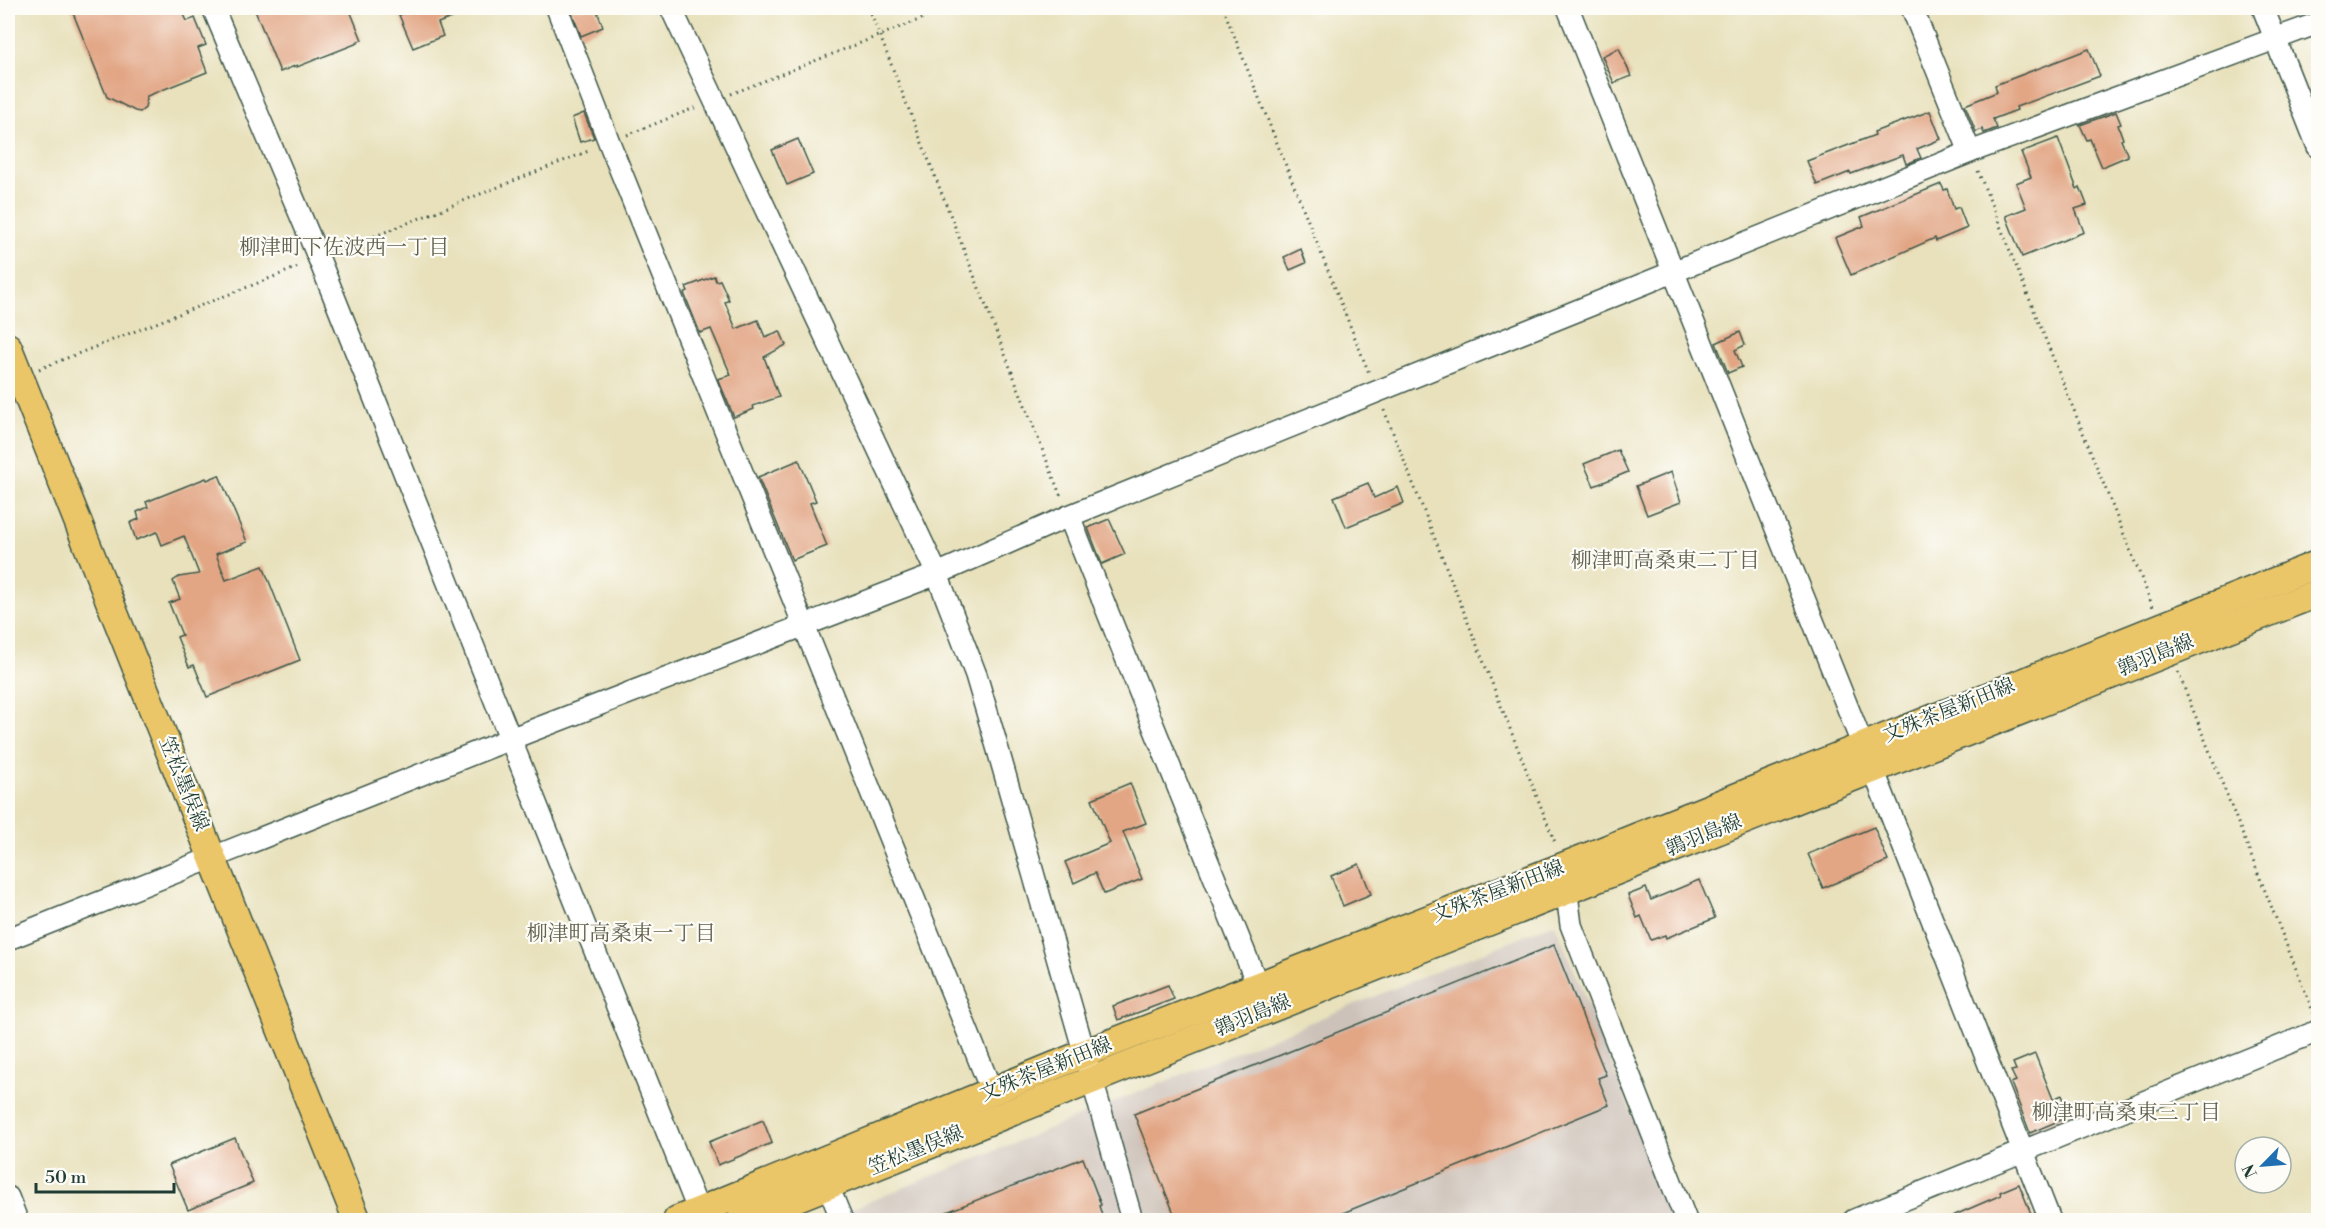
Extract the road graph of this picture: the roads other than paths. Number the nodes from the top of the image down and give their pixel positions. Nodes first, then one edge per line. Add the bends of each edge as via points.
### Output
1 (213, 8) edge
2 (557, 8) edge
3 (671, 8) edge
4 (1568, 8) edge
5 (1912, 8) edge
6 (2263, 8) edge
7 (2319, 23) edge
8 (2276, 40) junction
9 (2319, 147) edge
10 (1970, 152) junction
11 (1673, 273) junction
12 (8, 348) edge
13 (1069, 516) junction
14 (2319, 564) edge
15 (937, 574) junction
16 (2319, 593) edge
17 (805, 625) junction
18 (510, 739) junction
19 (1868, 757) junction
20 (213, 858) junction
21 (1565, 878) junction
22 (8, 939) edge
23 (1258, 986) junction
24 (2319, 1031) edge
25 (1083, 1054) junction
26 (1091, 1082) junction
27 (992, 1092) junction
28 (2023, 1151) junction
29 (828, 1186) junction
30 (8, 1197) edge
31 (688, 1216) edge
32 (17, 1221) edge
33 (357, 1221) edge
34 (741, 1221) edge
35 (842, 1221) edge
36 (1132, 1221) edge
37 (1686, 1221) edge
38 (1854, 1221) edge
39 (2050, 1221) edge

1 - 18 street via 319,259
2 - 17 street
3 - 15 street
4 - 11 street
5 - 10 street
6 - 8 street
7 - 8 street
8 - 9 street
8 - 10 street
10 - 11 street
11 - 13 street
11 - 19 street
12 - 20 main road, 笠松墨俣線
13 - 15 street
13 - 23 street
14 - 19 main road, 文殊茶屋新田線 via 2160,626
15 - 17 street
15 - 25 street via 979,685
16 - 19 main road, 鶉羽島線 via 2169,651
17 - 18 street
17 - 27 street
18 - 20 street
18 - 31 street
19 - 21 main road, 鶉羽島線
19 - 28 street
20 - 22 street
20 - 33 main road, 笠松墨俣線
21 - 23 main road, 文殊茶屋新田線
21 - 26 main road, 鶉羽島線
21 - 37 street via 1571,925
23 - 25 main road, 文殊茶屋新田線
24 - 28 street
25 - 26 street
25 - 27 main road, 文殊茶屋新田線
26 - 29 main road, 笠松墨俣線
26 - 36 street
27 - 31 main road, 文殊茶屋新田線
28 - 38 street
28 - 39 street
29 - 34 main road, 笠松墨俣線
29 - 35 street
30 - 32 street

